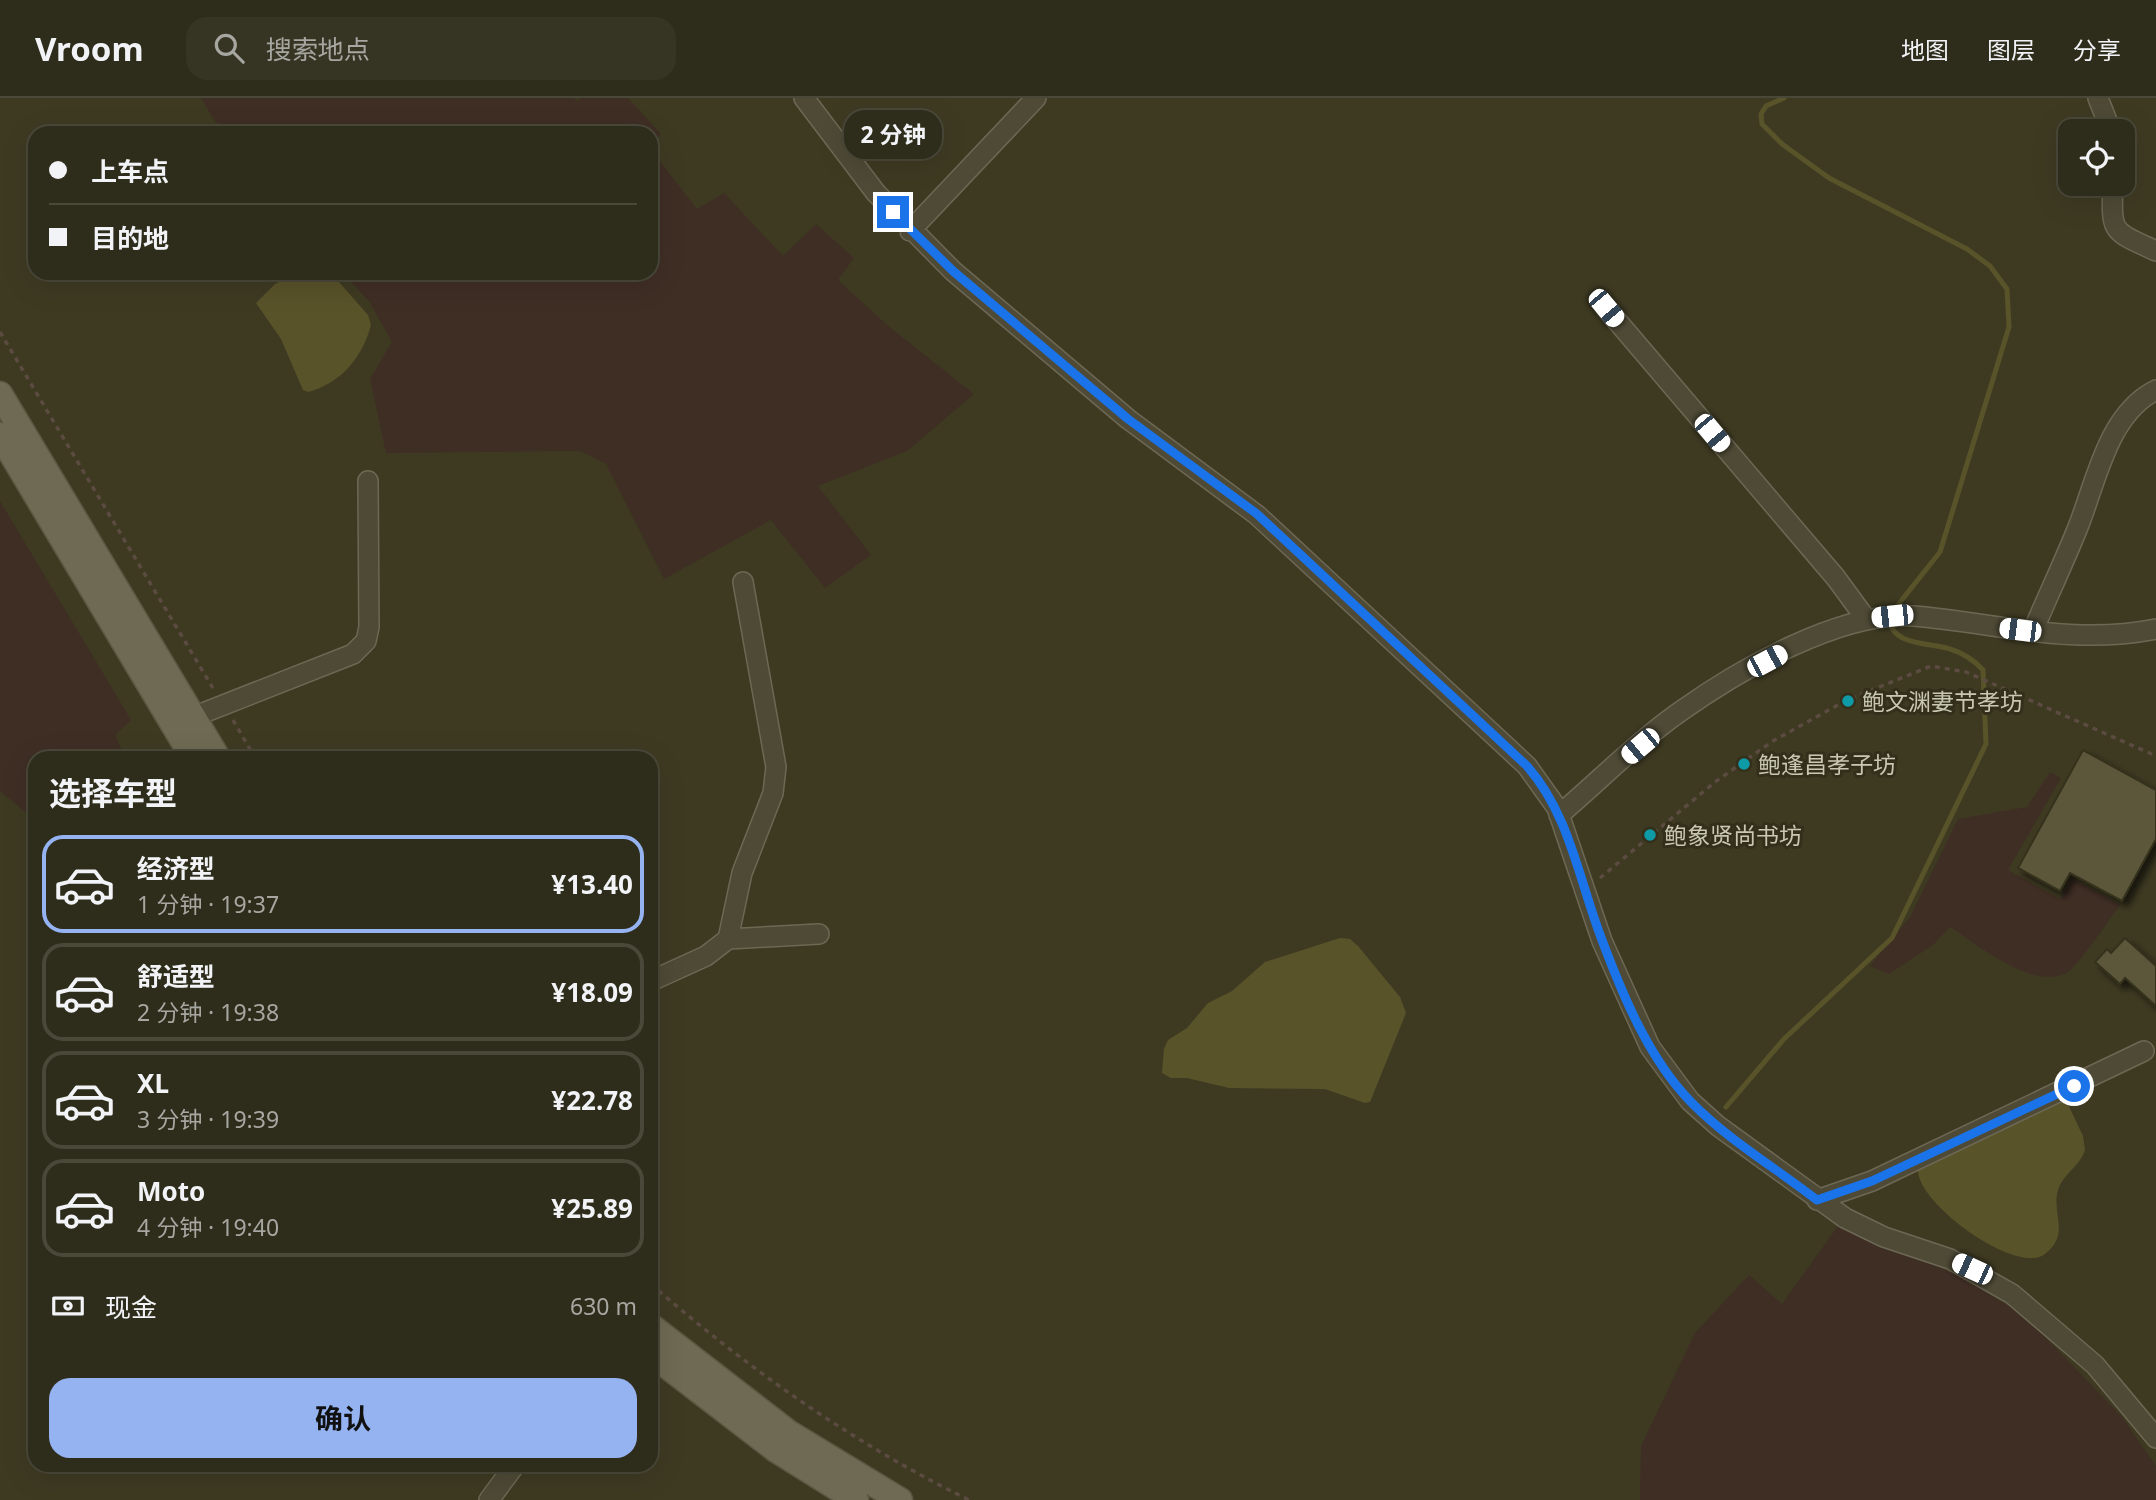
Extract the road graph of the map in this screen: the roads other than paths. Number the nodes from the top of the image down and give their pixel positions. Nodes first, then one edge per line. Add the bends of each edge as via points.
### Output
1 (804, 98) edge
2 (1036, 98) edge
3 (2098, 98) edge
4 (2106, 119) edge
5 (2113, 196) edge
6 (911, 231) junction
7 (2156, 251) edge
8 (1606, 308) dead end
9 (2156, 390) edge
10 (0, 394) edge
11 (0, 435) edge
12 (368, 481) dead end
13 (743, 582) dead end
14 (1866, 619) junction
15 (2156, 629) edge
16 (2033, 631) junction
17 (193, 717) junction
18 (189, 751) edge
19 (214, 751) edge
20 (1559, 815) junction
21 (819, 934) dead end
22 (728, 939) junction
23 (658, 978) edge
24 (2144, 1051) dead end
25 (1817, 1200) junction
26 (658, 1331) edge
27 (658, 1359) edge
28 (2156, 1438) edge
29 (510, 1472) edge
30 (489, 1500) edge
31 (856, 1500) edge
32 (900, 1500) edge

1 - 6 street
2 - 6 street
3 - 4 street
5 - 7 street via 2115,229
6 - 20 street via 1128,419 1257,514 1527,766 1551,796
8 - 14 street
9 - 16 street via 2125,414
10 - 17 main road
11 - 18 main road
12 - 17 street via 369,627 362,646
13 - 22 street via 776,767 773,793 742,873
14 - 16 street via 1913,616
14 - 20 street via 1789,649 1680,711
15 - 16 street via 2102,637
17 - 19 main road
20 - 25 street via 1618,976 1650,1047 1670,1077 1703,1114
21 - 22 street
22 - 23 street via 706,956
24 - 25 street via 1885,1176
25 - 28 street via 1863,1228 1950,1259 2012,1294 2095,1365
26 - 32 main road via 788,1432
27 - 31 main road via 776,1450
29 - 30 street

